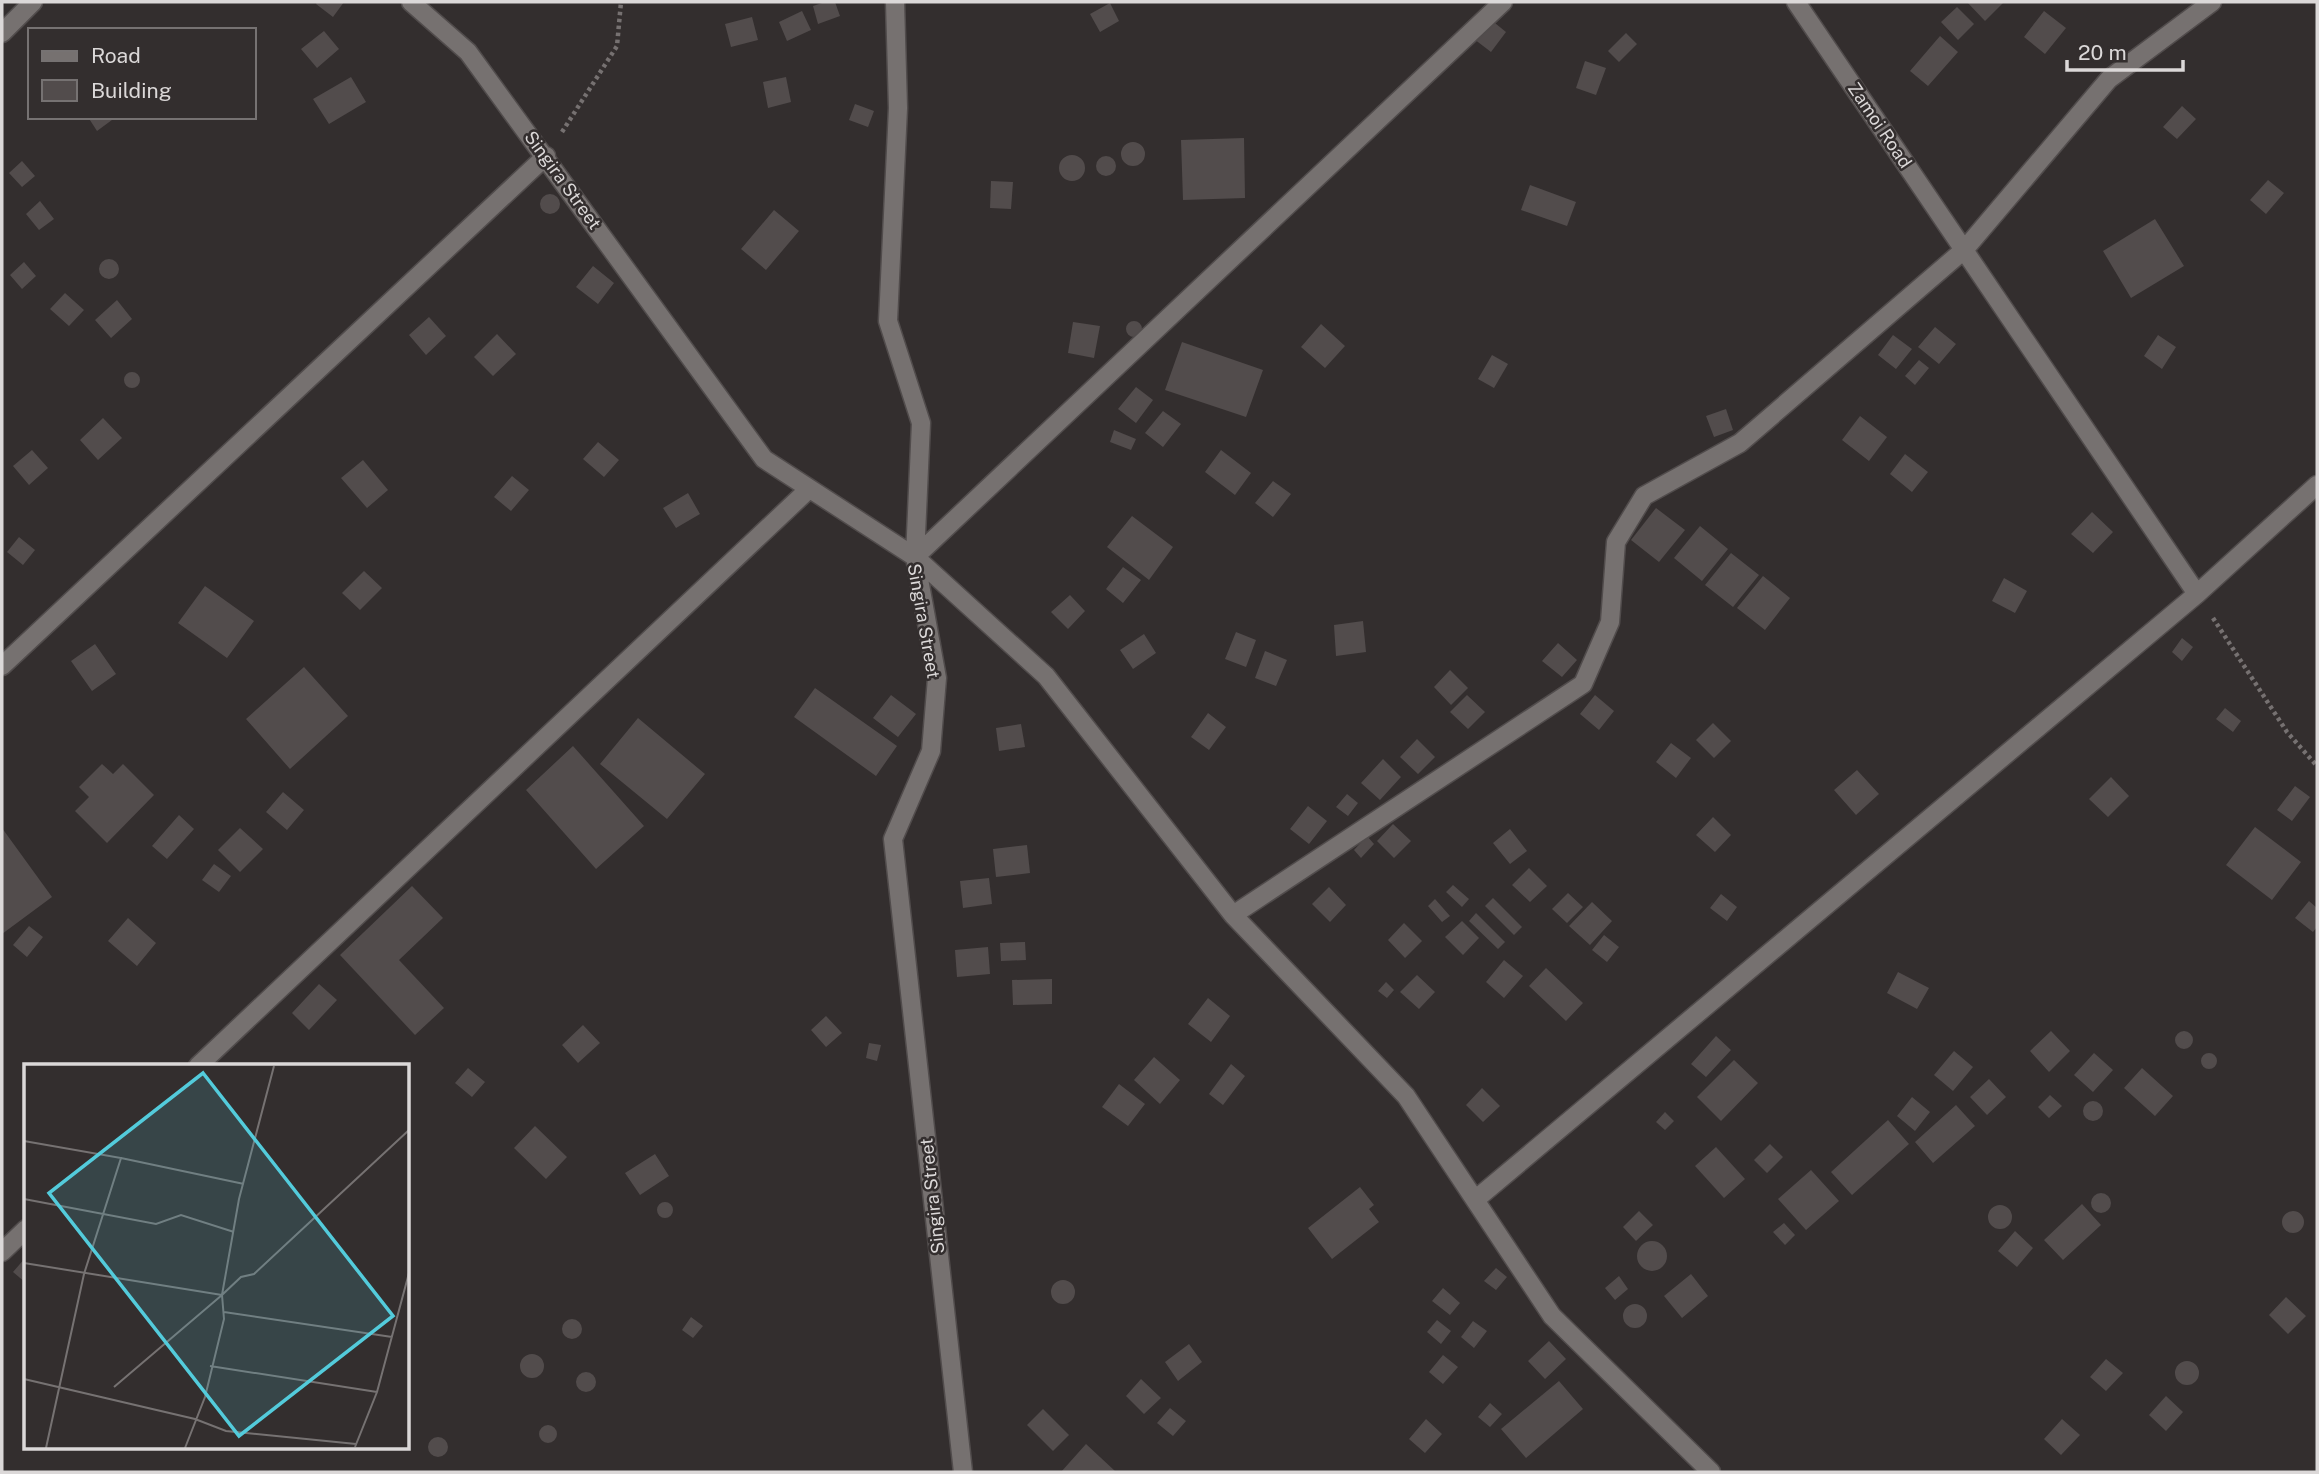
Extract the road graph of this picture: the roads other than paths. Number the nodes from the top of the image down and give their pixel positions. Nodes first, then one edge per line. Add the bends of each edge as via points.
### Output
1 (33, 2) edge
2 (411, 2) edge
3 (895, 2) edge
4 (1503, 2) edge
5 (1796, 2) edge
6 (2212, 2) edge
7 (2, 33) edge
8 (546, 156) junction
9 (1965, 249) junction
10 (2317, 485) edge
11 (809, 489) junction
12 (915, 557) junction
13 (2197, 594) junction
14 (2, 666) edge
15 (1233, 915) junction
16 (200, 1064) edge
17 (1475, 1200) junction
18 (24, 1231) edge
19 (2, 1252) edge
20 (963, 1472) edge
21 (1711, 1472) edge

1 - 7 street
2 - 8 street, Singira Street via 468,52
3 - 12 street via 898,108 888,321 921,424
4 - 12 street
5 - 9 street, Zamoi Road
6 - 9 street via 2109,79
8 - 11 street, Singira Street via 764,459
8 - 14 street
9 - 13 street, Zamoi Road
9 - 15 street via 1740,443 1644,496 1616,542 1610,622 1583,684
10 - 13 street
11 - 12 street, Singira Street
11 - 16 street
12 - 15 street via 1046,676
12 - 20 street, Singira Street via 937,678 931,751 893,839
13 - 17 street
15 - 17 street via 1406,1096
17 - 21 street via 1552,1316
18 - 19 street

